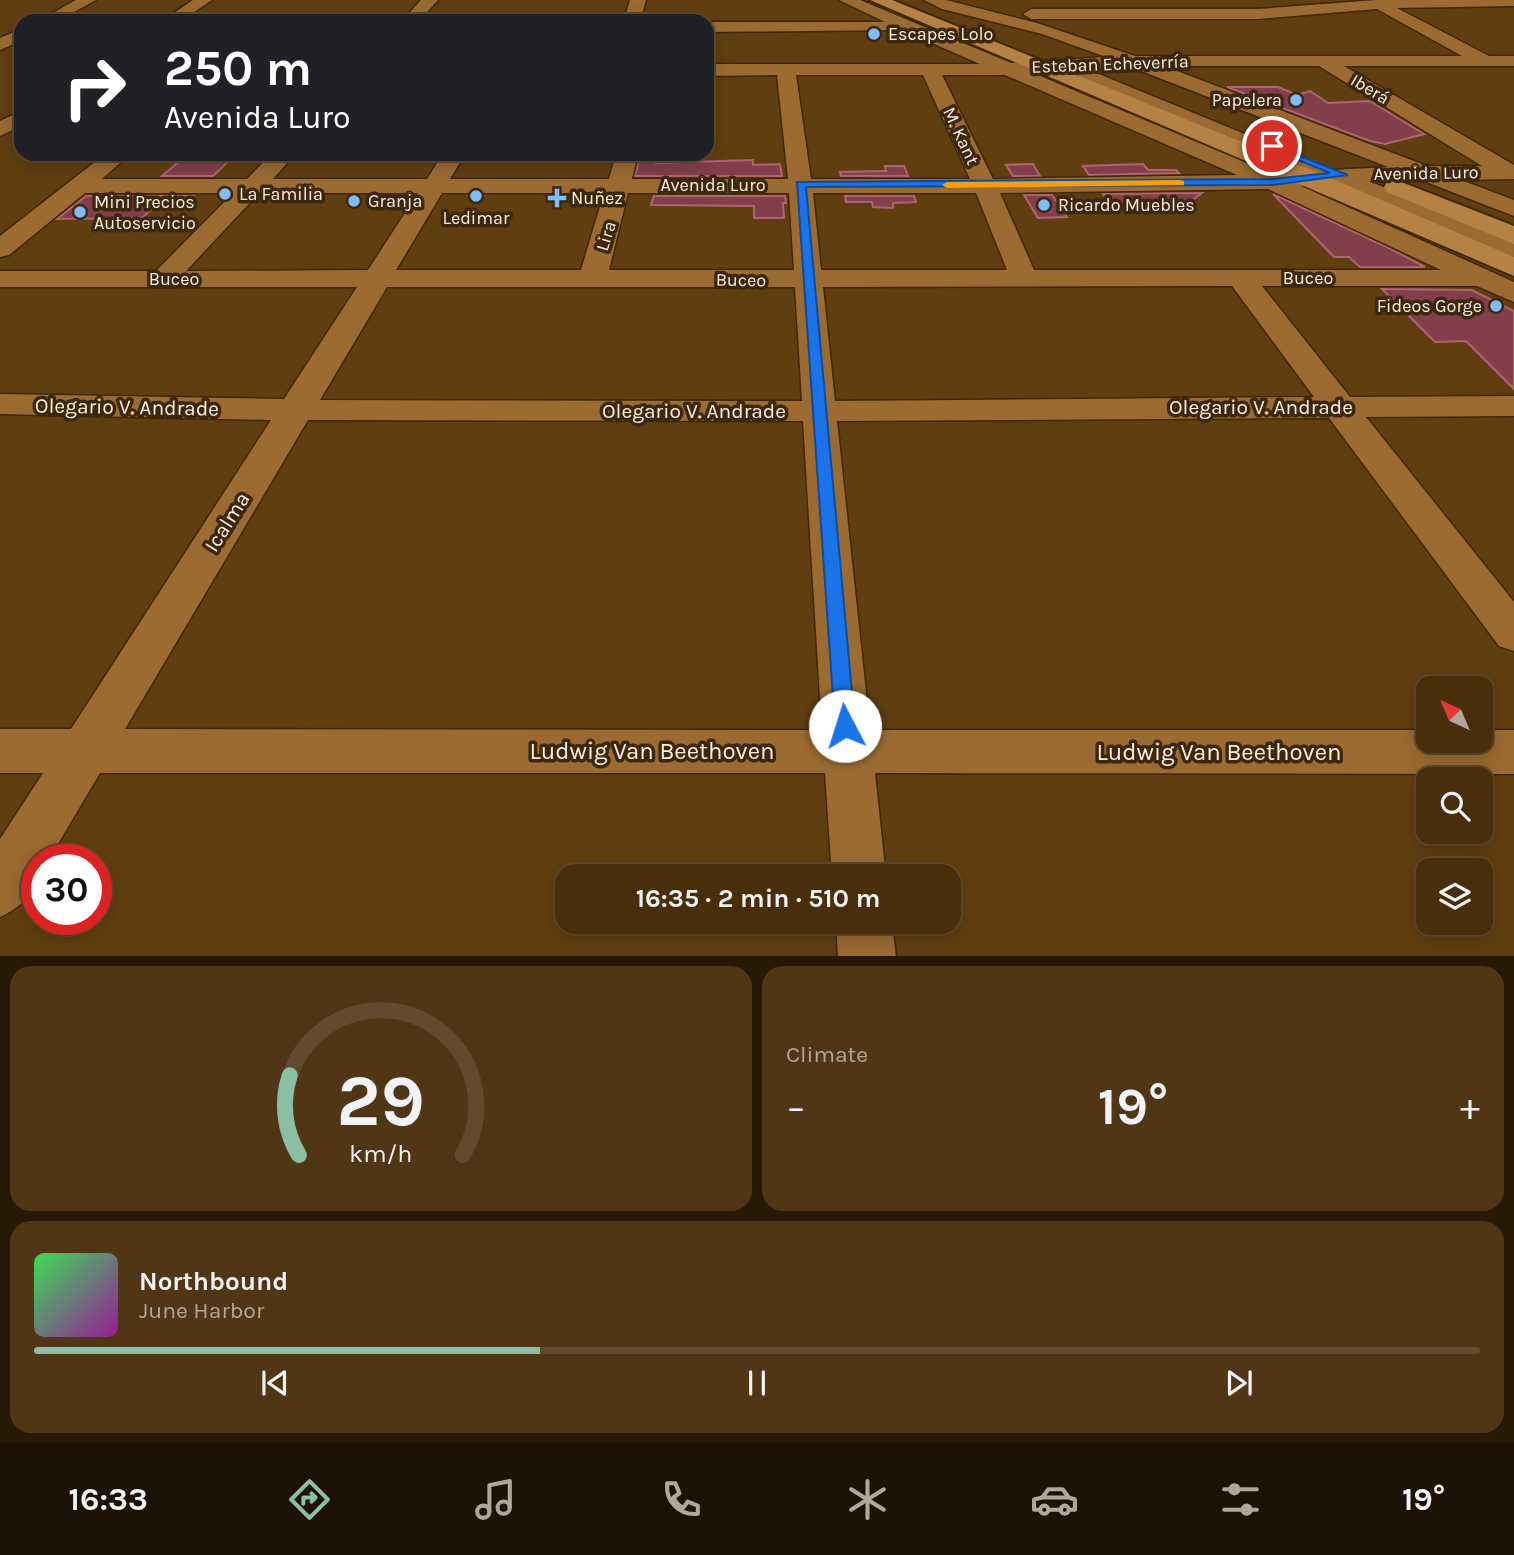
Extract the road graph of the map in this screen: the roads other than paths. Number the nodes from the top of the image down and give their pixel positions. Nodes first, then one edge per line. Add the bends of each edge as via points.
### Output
1 (88, 0) edge
2 (204, 0) edge
3 (430, 0) edge
4 (847, 0) edge
5 (878, 0) edge
6 (890, 0) edge
7 (904, 0) edge
8 (915, 0) edge
9 (1123, 0) edge
10 (1237, 0) edge
11 (1512, 1) edge
12 (936, 2) edge
13 (1377, 2) edge
14 (1136, 13) junction
15 (60, 14) edge
16 (181, 14) edge
17 (417, 14) edge
18 (1258, 14) junction
19 (978, 20) junction
20 (939, 25) junction
21 (714, 27) edge
22 (911, 27) junction
23 (1279, 30) dead end
24 (1301, 45) dead end
25 (973, 53) junction
26 (1134, 61) junction
27 (1322, 61) junction
28 (1487, 61) junction
29 (1514, 61) edge
30 (1058, 65) junction
31 (1010, 69) junction
32 (714, 70) edge
33 (786, 70) junction
34 (930, 70) junction
35 (1514, 76) edge
36 (14, 112) edge
37 (0, 130) edge
38 (110, 161) edge
39 (277, 161) edge
40 (626, 161) edge
41 (445, 170) edge
42 (1422, 172) junction
43 (1336, 176) junction
44 (1511, 177) edge
45 (1272, 182) junction
46 (800, 184) junction
47 (621, 185) junction
48 (79, 186) junction
49 (254, 186) junction
50 (985, 186) junction
51 (1489, 199) joint
52 (1514, 210) edge
53 (1340, 212) junction
54 (0, 219) edge
55 (36, 219) junction
56 (1514, 236) edge
57 (0, 249) edge
58 (1514, 252) edge
59 (1514, 259) edge
60 (1514, 268) edge
61 (593, 278) junction
62 (1483, 278) junction
63 (0, 279) edge
64 (162, 279) junction
65 (376, 279) junction
66 (1241, 279) junction
67 (809, 280) junction
68 (1025, 280) junction
69 (1514, 293) edge
70 (0, 404) edge
71 (1339, 406) junction
72 (1514, 407) edge
73 (297, 410) junction
74 (820, 411) junction
75 (1514, 634) edge
76 (87, 750) junction
77 (0, 751) edge
78 (847, 752) junction
79 (1514, 752) edge
80 (858, 864) edge
81 (0, 889) edge
82 (865, 934) edge
83 (867, 956) edge

1 - 15 street
2 - 16 street
3 - 17 street
4 - 22 street
5 - 20 highway
6 - 30 street
7 - 30 street
8 - 19 highway
9 - 14 street
10 - 18 street
11 - 13 street
12 - 19 street
13 - 18 street
13 - 28 street
14 - 18 street
14 - 19 street
18 - 23 street
19 - 26 street via 1036,26
19 - 30 highway
20 - 25 highway
20 - 30 highway
21 - 22 street
22 - 25 street
24 - 27 street, Iberá
25 - 31 street
26 - 27 street, Esteban Echeverría
26 - 30 street, Esteban Echeverría
26 - 42 street
27 - 28 street, Esteban Echeverría
27 - 44 street, Iberá
28 - 29 street, Esteban Echeverría
28 - 35 street
30 - 31 street, Esteban Echeverría
30 - 43 highway
30 - 43 highway
31 - 34 street, Esteban Echeverría
31 - 45 street
32 - 33 street, Esteban Echeverría
33 - 34 street, Esteban Echeverría
33 - 46 street
34 - 50 street, M. Kant
36 - 37 street
38 - 48 street
39 - 49 street
40 - 47 street, Lira
41 - 47 street, Avenida Luro
41 - 49 street, Avenida Luro
41 - 65 street, Icalma
42 - 43 street, Avenida Luro
42 - 44 street, Avenida Luro
42 - 51 street
43 - 45 street, Avenida Luro
43 - 56 highway
43 - 58 street
43 - 59 street
43 - 60 highway
45 - 50 street, Avenida Luro
45 - 53 street
46 - 47 street, Avenida Luro
46 - 50 street, Avenida Luro
46 - 67 street
47 - 61 street, Lira
48 - 49 street, Avenida Luro
48 - 55 street
49 - 64 street
50 - 68 street, M. Kant
51 - 52 highway
53 - 60 highway
53 - 62 street
54 - 55 street
55 - 57 street
61 - 65 street, Buceo
61 - 67 street, Buceo
62 - 66 street, Buceo
62 - 69 street
63 - 64 street, Buceo
64 - 65 street, Buceo
65 - 73 street, Icalma
66 - 68 street, Buceo
66 - 71 street
67 - 68 street, Buceo
67 - 74 street
70 - 73 street, Olegario V. Andrade
71 - 72 street, Olegario V. Andrade
71 - 74 street, Olegario V. Andrade
71 - 75 street
73 - 74 street, Olegario V. Andrade
73 - 76 street, Icalma
74 - 78 street
76 - 77 street, Ludwig Van Beethoven
76 - 78 street, Ludwig Van Beethoven
76 - 81 street, Icalma
78 - 79 street, Ludwig Van Beethoven
78 - 80 street
82 - 83 street

